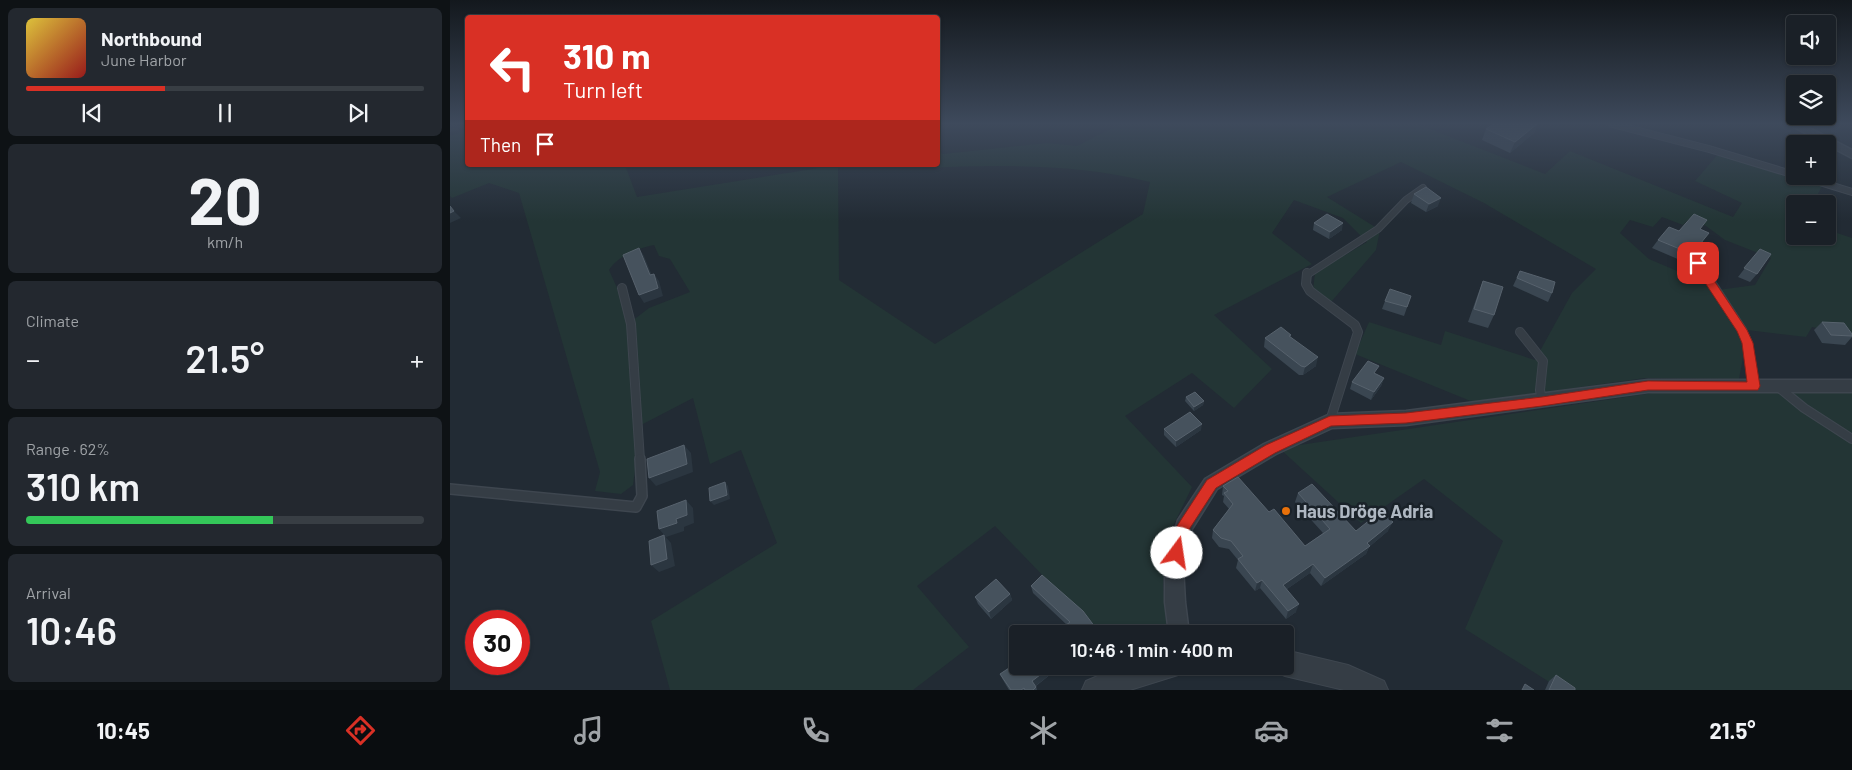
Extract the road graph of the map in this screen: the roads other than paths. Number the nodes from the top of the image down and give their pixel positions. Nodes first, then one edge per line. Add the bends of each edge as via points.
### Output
1 (1733, 156) edge
2 (1786, 172) edge
3 (1829, 185) edge
4 (1424, 188) edge
5 (1852, 192) edge
6 (1698, 263) dead end
7 (622, 288) dead end
8 (1520, 332) dead end
9 (1754, 386) junction
10 (1777, 386) junction
11 (1852, 386) edge
12 (1542, 402) junction
13 (1330, 421) junction
14 (1852, 438) edge
15 (450, 490) edge
16 (1178, 625) edge
17 (1294, 664) edge
18 (1137, 675) edge
19 (1095, 690) edge
20 (1375, 690) edge

1 - 2 lane
3 - 5 lane
4 - 13 lane via 1406,200 1378,229 1307,273 1306,284 1310,291 1355,325 1358,332
6 - 9 lane via 1748,343
7 - 15 lane via 630,324 642,496 636,507
8 - 12 lane via 1528,345 1542,357
9 - 10 street
9 - 12 street via 1648,386
10 - 11 street
10 - 14 lane via 1809,412
12 - 13 street via 1406,418
13 - 16 street via 1270,449 1211,484 1184,526 1174,566
17 - 20 street via 1348,678
18 - 19 street

